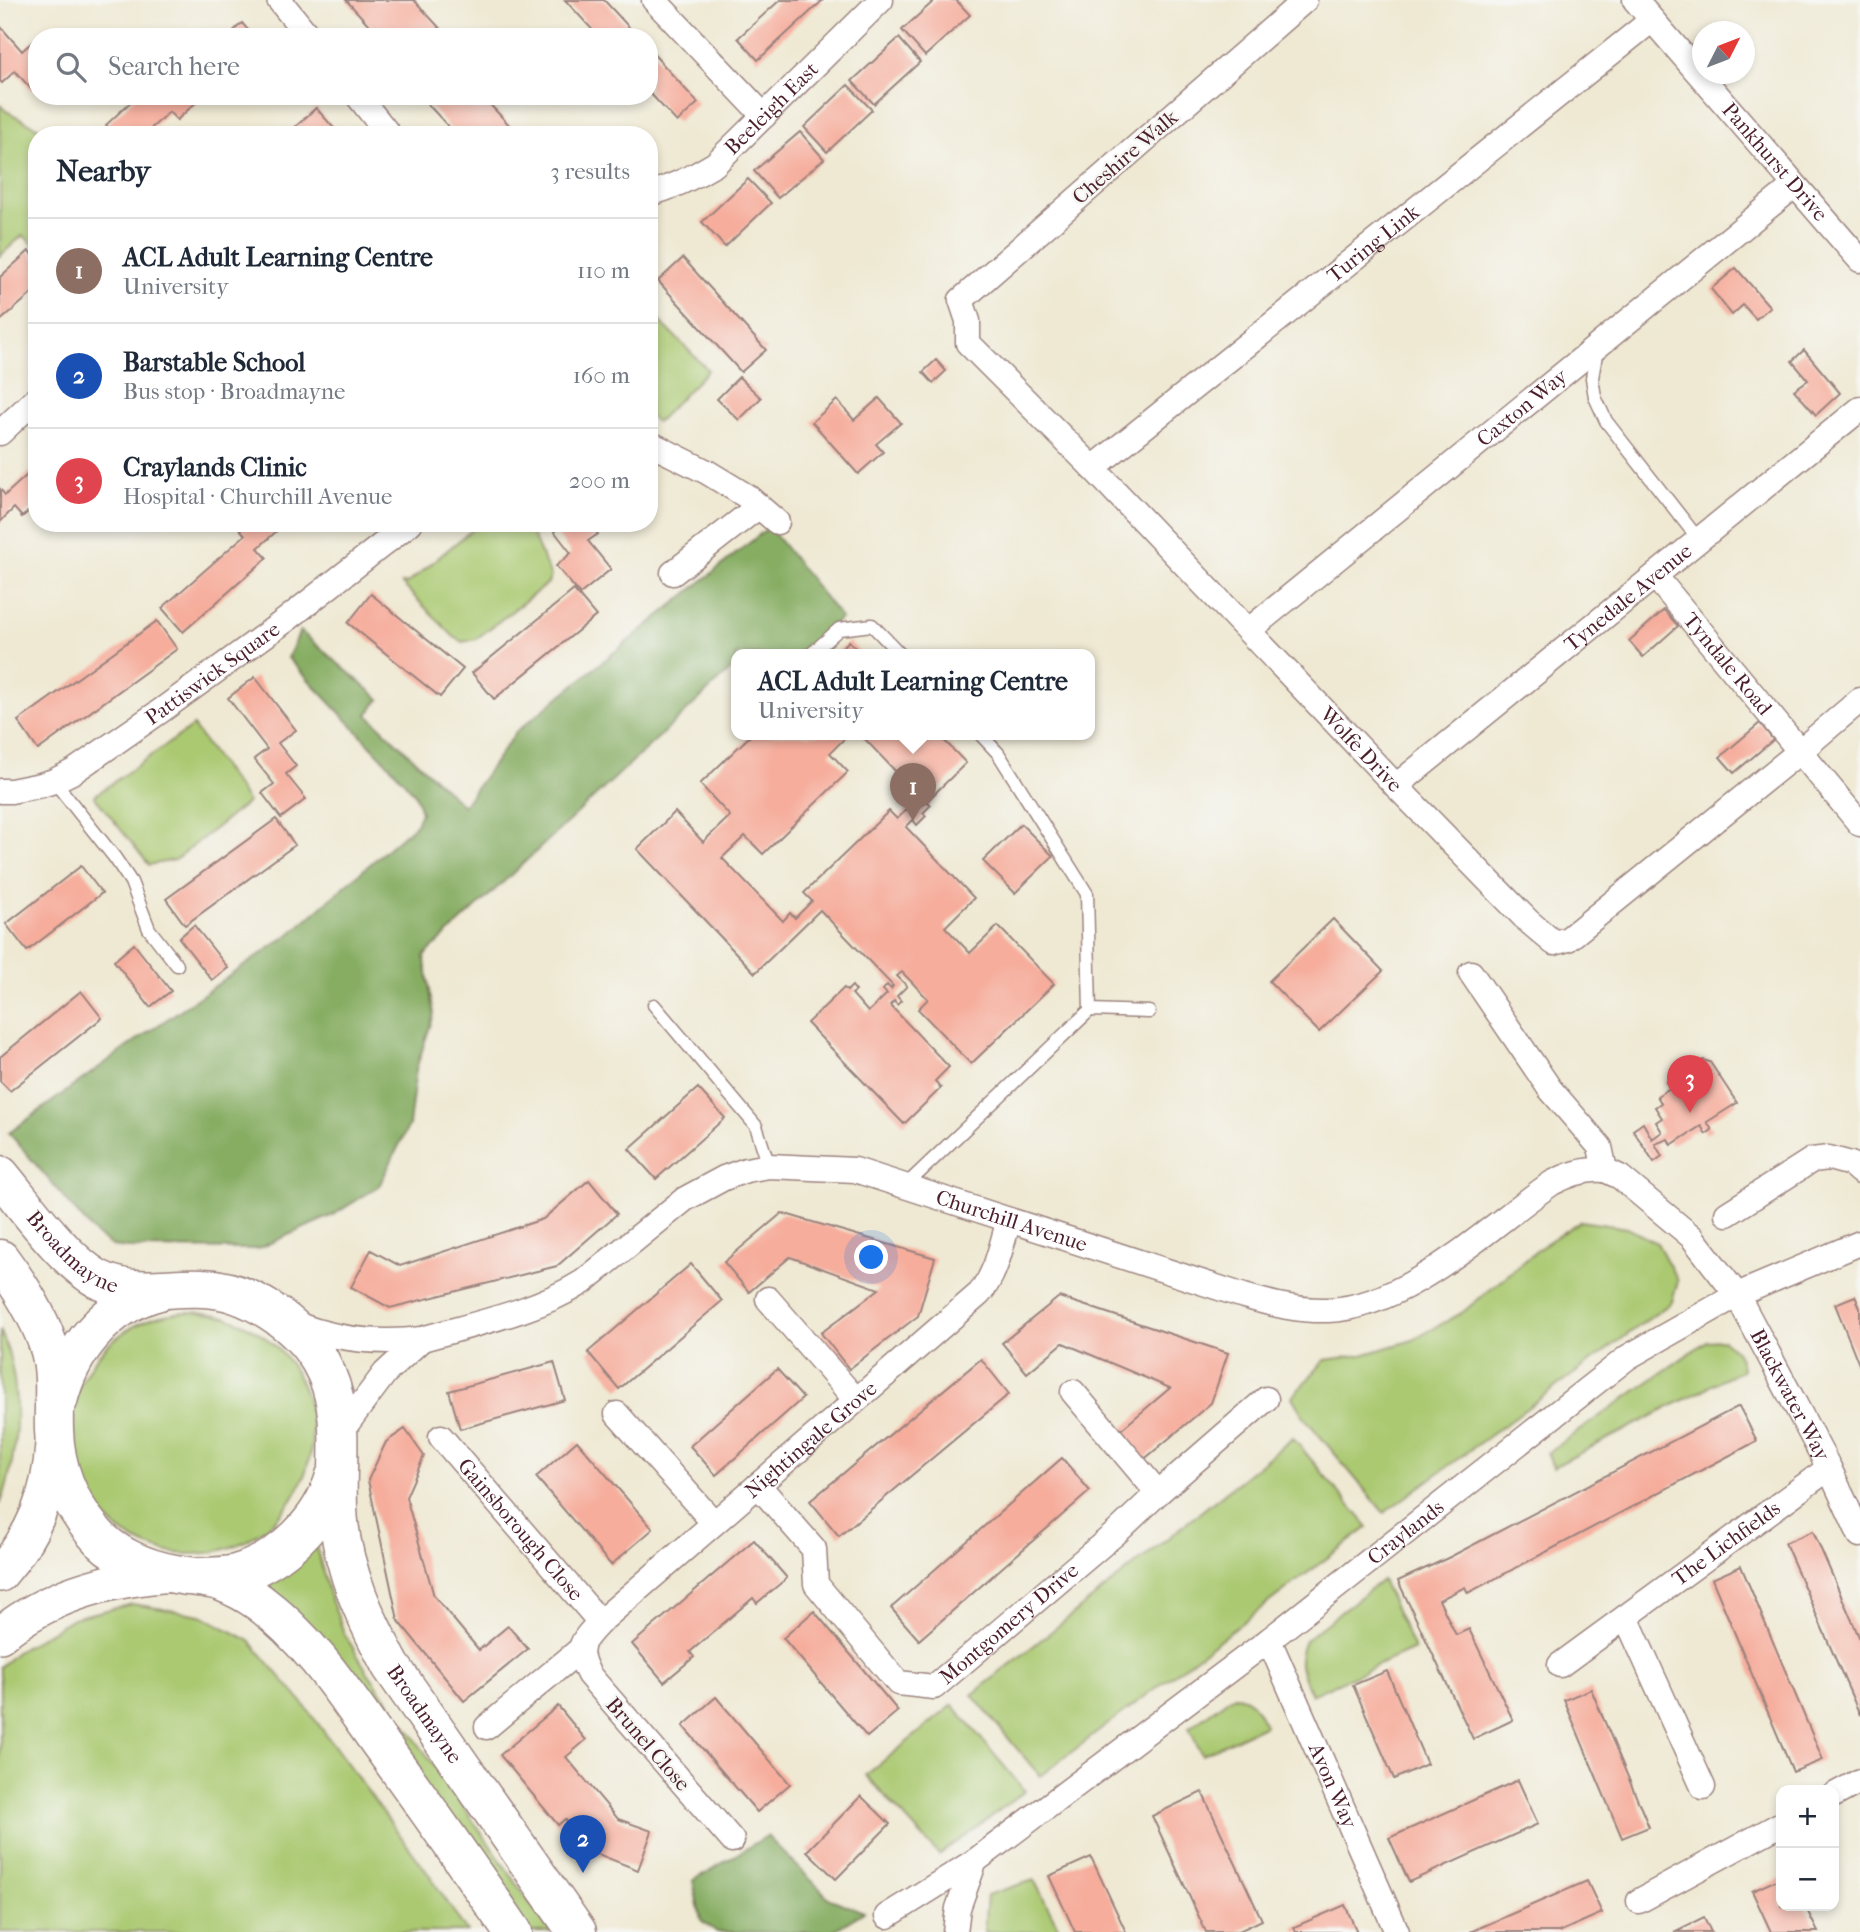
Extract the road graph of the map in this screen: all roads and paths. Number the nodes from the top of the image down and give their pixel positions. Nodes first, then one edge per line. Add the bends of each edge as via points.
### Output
1 (279, 0) edge
2 (654, 0) edge
3 (881, 0) edge
4 (1305, 0) edge
5 (1635, 0) edge
6 (1652, 20) junction
7 (302, 28) edge
8 (365, 105) edge
9 (764, 116) junction
10 (382, 126) edge
11 (1794, 186) junction
12 (658, 191) edge
13 (1860, 260) edge
14 (968, 321) joint
15 (1598, 345) junction
16 (28, 407) edge
17 (1860, 409) edge
18 (0, 433) edge
19 (658, 448) edge
20 (1093, 468) junction
21 (398, 532) edge
22 (1699, 540) junction
23 (673, 573) dead end
24 (1655, 576) junction
25 (1249, 630) junction
26 (817, 649) edge
27 (895, 649) edge
28 (1860, 700) edge
29 (986, 740) edge
30 (1799, 752) junction
31 (54, 781) junction
32 (1396, 786) junction
33 (0, 791) edge
34 (1860, 824) edge
35 (177, 965) dead end
36 (1471, 972) dead end
37 (654, 1005) dead end
38 (1090, 1010) junction
39 (1149, 1012) dead end
40 (769, 1166) junction
41 (1605, 1170) junction
42 (1860, 1172) edge
43 (0, 1175) edge
44 (904, 1186) junction
45 (1727, 1214) dead end
46 (1009, 1220) junction
47 (1860, 1243) edge
48 (0, 1259) edge
49 (165, 1290) junction
50 (1737, 1295) junction
51 (768, 1299) dead end
52 (271, 1311) junction
53 (422, 1339) junction
54 (1073, 1392) dead end
55 (1266, 1399) dead end
56 (856, 1400) junction
57 (617, 1414) dead end
58 (55, 1420) junction
59 (441, 1437) dead end
60 (339, 1450) junction
61 (1829, 1468) junction
62 (758, 1485) junction
63 (1158, 1493) junction
64 (714, 1523) junction
65 (1860, 1535) edge
66 (0, 1574) edge
67 (187, 1576) junction
68 (1626, 1617) junction
69 (0, 1635) edge
70 (588, 1637) junction
71 (1269, 1640) junction
72 (1560, 1665) dead end
73 (487, 1727) dead end
74 (1860, 1781) edge
75 (1703, 1787) dead end
76 (1839, 1793) edge
77 (1776, 1827) edge
78 (732, 1840) dead end
79 (975, 1861) junction
80 (1639, 1901) dead end
81 (887, 1916) dead end
82 (572, 1923) edge
83 (513, 1932) edge
84 (955, 1932) edge
85 (1397, 1932) edge

1 - 7 street
2 - 9 street
3 - 9 street, Beeleigh East
4 - 14 street, Cheshire Walk via 961,300
5 - 6 street, Pankhurst Drive
6 - 11 street, Pankhurst Drive
6 - 20 street, Turing Link
8 - 10 street
9 - 12 street, Beeleigh East via 715,164
11 - 13 street, Pankhurst Drive
11 - 15 street, Caxton Way
14 - 20 street, Wolfe Drive via 968,343
15 - 22 lane via 1592,378 1606,421
15 - 25 street, Caxton Way
16 - 18 street
17 - 22 street, Tynedale Avenue
19 - 23 street via 707,472 768,514
20 - 25 street, Wolfe Drive
21 - 31 street, Pattiswick Square via 162,710
22 - 24 street, Tynedale Avenue
24 - 30 street, Tyndale Road
24 - 32 street, Tynedale Avenue
25 - 32 street, Wolfe Drive
26 - 27 lane via 839,629 872,625
28 - 30 street
29 - 38 lane via 1087,894
30 - 32 street, Wolfe Drive via 1568,939 1554,943
30 - 34 street, Tyndale Road
31 - 33 street, Pattiswick Square
31 - 35 lane via 115,858 131,882 149,929
36 - 41 street via 1550,1088 1600,1147
37 - 40 lane via 756,1126
38 - 39 lane
38 - 44 lane
40 - 44 street, Churchill Avenue via 855,1170
40 - 53 street, Churchill Avenue via 724,1178 685,1199 567,1292
41 - 46 street, Churchill Avenue via 1573,1173 1552,1183 1416,1281 1388,1295 1329,1310 1276,1306
41 - 50 street, Blackwater Way via 1620,1177 1692,1237
42 - 45 street via 1851,1164 1829,1158 1812,1160
43 - 49 main road, Broadmayne via 79,1266 113,1285
44 - 46 street, Churchill Avenue
46 - 56 street, Nightingale Grove via 987,1285
47 - 50 street, Craylands
48 - 58 main road, Broadmayne via 42,1328 55,1382
49 - 52 main road, Broadmayne via 203,1287 224,1291
49 - 58 main road, Broadmayne via 127,1304 97,1329 69,1366
50 - 61 street, Blackwater Way
50 - 71 street, Craylands via 1628,1357
51 - 56 street
52 - 53 street, Churchill Avenue via 329,1336 380,1342
52 - 60 main road, Broadmayne via 298,1334 330,1381 338,1407
53 - 60 street, Churchill Avenue via 385,1373
54 - 63 street
55 - 63 street, Montgomery Drive
56 - 62 street, Nightingale Grove
57 - 64 street
58 - 66 main road via 42,1508
58 - 67 main road, Broadmayne via 62,1479 73,1505 94,1533 130,1560
59 - 70 street, Gainsborough Close
60 - 67 main road, Broadmayne via 332,1489 320,1511 292,1542 258,1565 234,1574
60 - 82 main road, Broadmayne via 337,1497 345,1562 372,1631 391,1666
61 - 65 street, Blackwater Way
61 - 68 street, The Lichfields
62 - 63 street, Montgomery Drive via 814,1549 816,1584 898,1683 934,1687
62 - 64 street, Nightingale Grove
64 - 70 street, Nightingale Grove
67 - 69 main road via 125,1579 94,1586 30,1613
67 - 83 main road, Broadmayne via 221,1582 258,1602 309,1649
68 - 72 street, The Lichfields
68 - 75 street
70 - 73 street, Nightingale Grove
70 - 78 street, Brunel Close via 581,1659 589,1675
71 - 79 street, Craylands
71 - 85 street, Avon Way
74 - 76 street
77 - 80 street
79 - 81 street, Craylands
79 - 84 street via 958,1908

